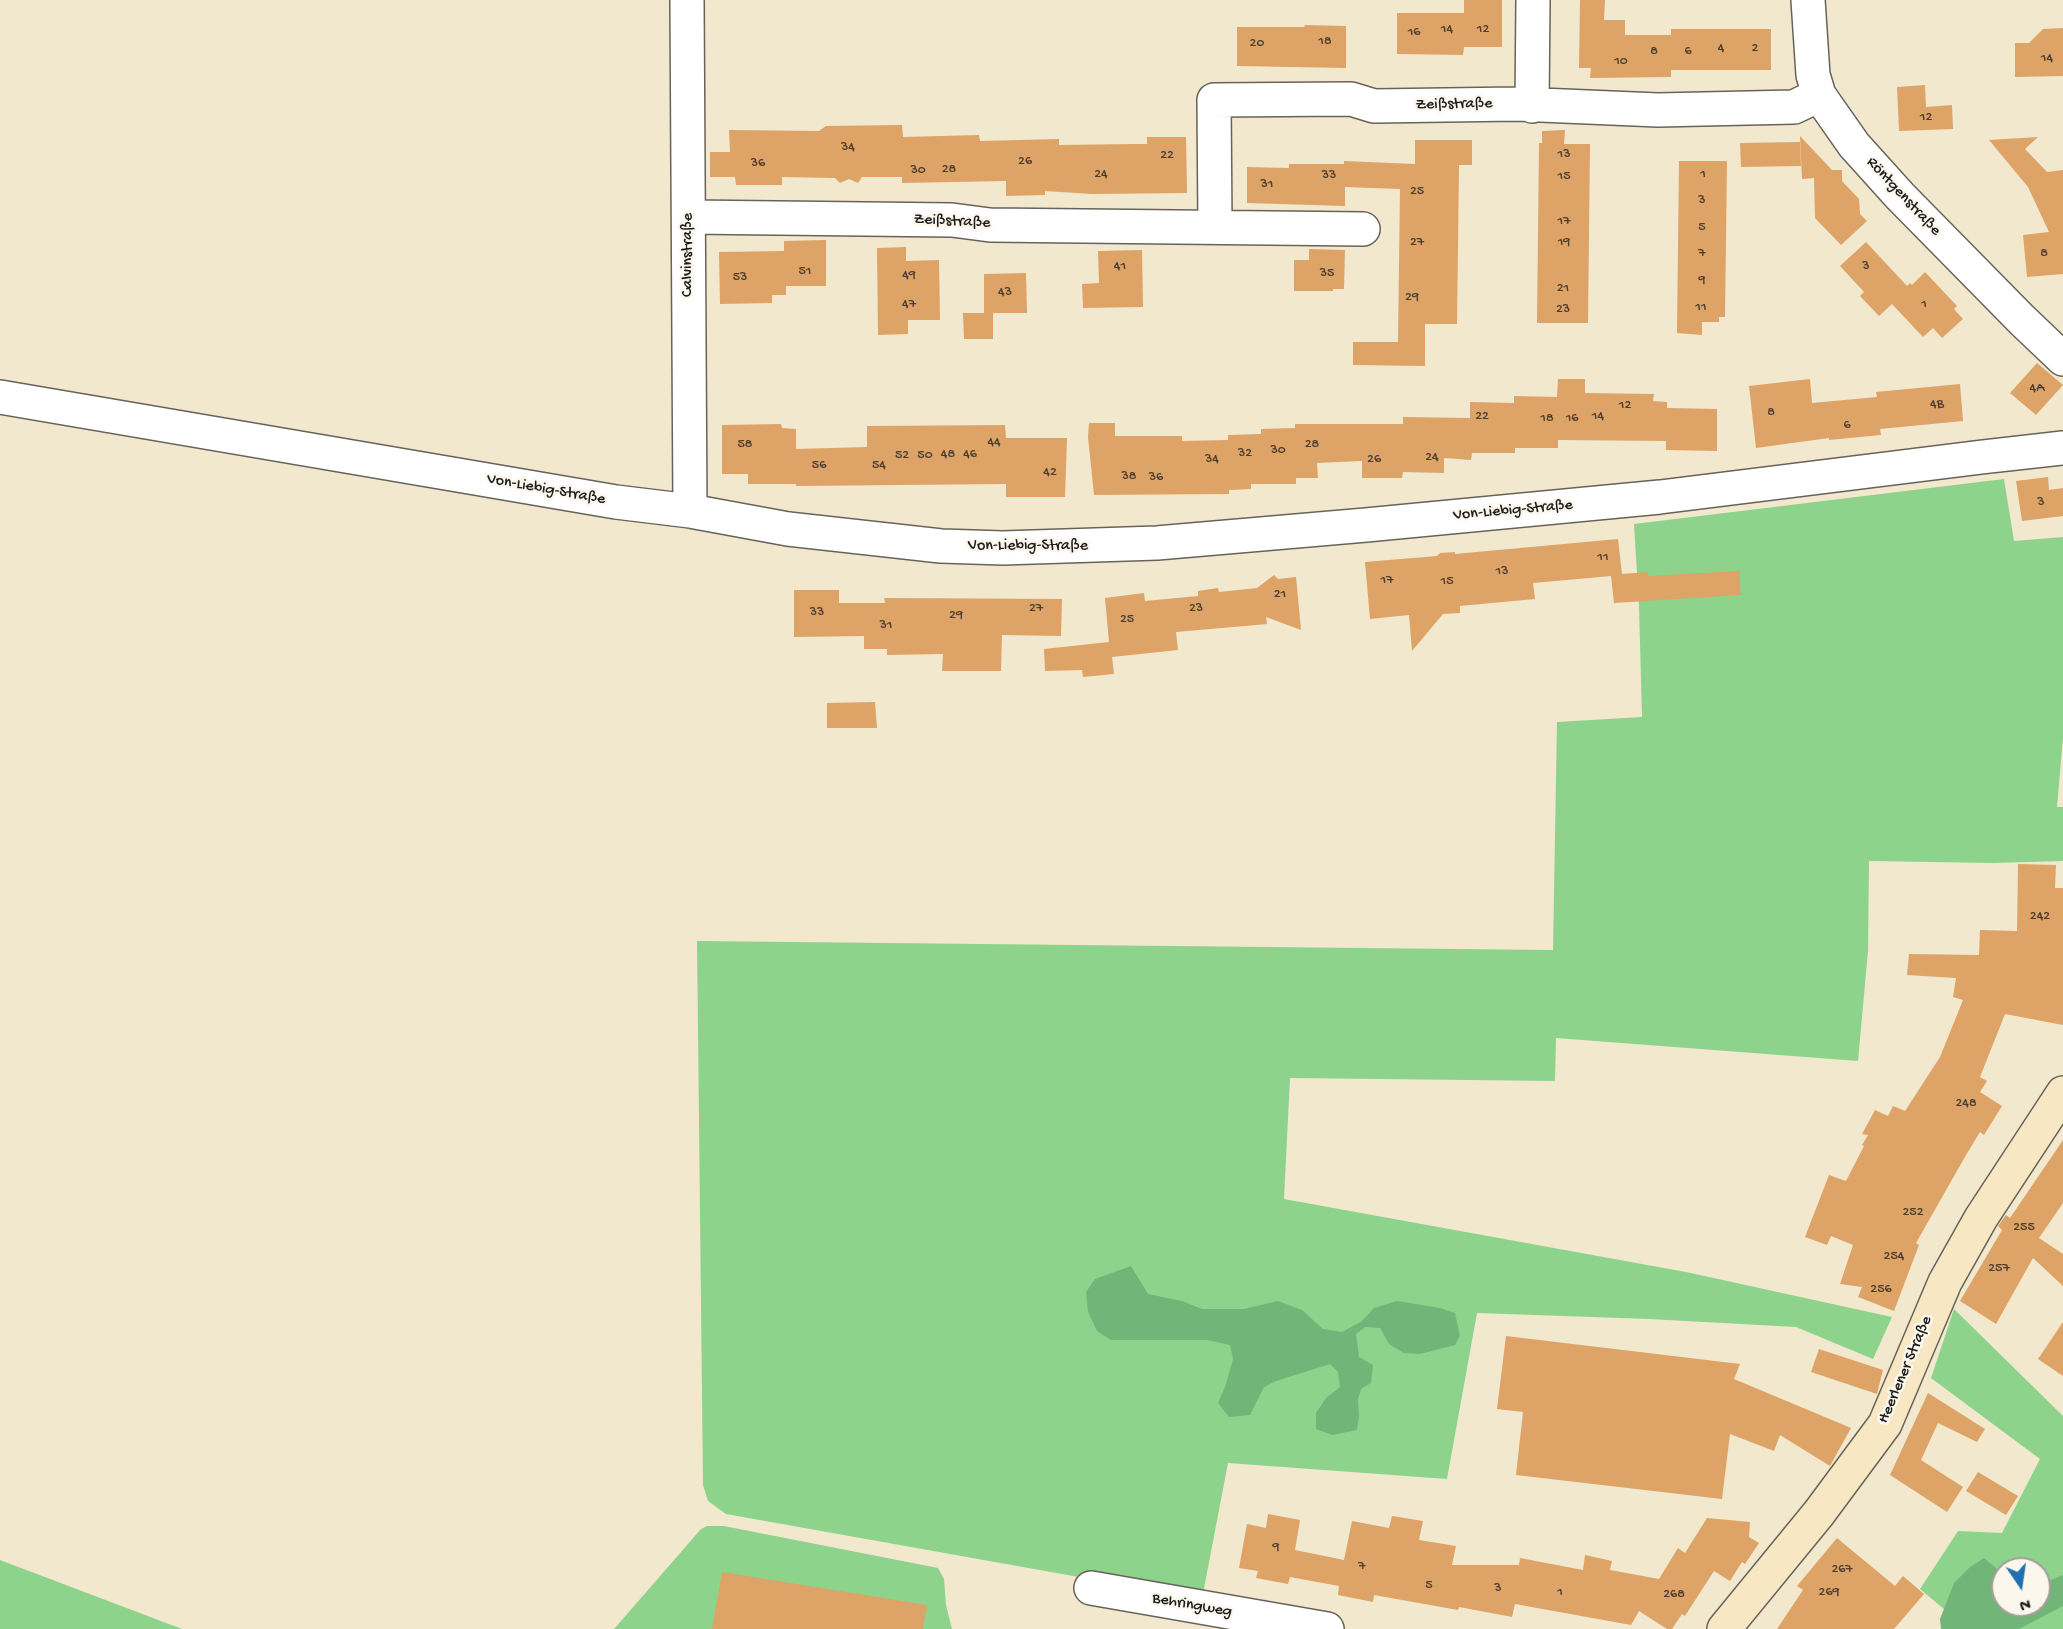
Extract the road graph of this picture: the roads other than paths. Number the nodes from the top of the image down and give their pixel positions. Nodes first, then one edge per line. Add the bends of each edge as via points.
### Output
1 (687, 0) edge
2 (1533, 0) edge
3 (1808, 0) edge
4 (1819, 94) junction
5 (1532, 106) junction
6 (689, 218) junction
7 (1215, 227) junction
8 (1363, 229) dead end
9 (2063, 359) edge
10 (0, 398) edge
11 (2063, 448) edge
12 (690, 511) junction
13 (2063, 1093) edge
14 (1092, 1588) dead end
15 (1327, 1629) edge
16 (1724, 1629) edge

1 - 6 street, Calvinstraße
2 - 5 street
3 - 4 street, Röntgenstraße via 1813,75
4 - 5 street, Zeißstraße via 1794,107 1658,110
4 - 9 street, Röntgenstraße via 1854,145 1893,188
5 - 7 street, Zeißstraße via 1374,106 1351,99 1214,100
6 - 7 street, Zeißstraße
6 - 12 street, Calvinstraße
7 - 8 street, Zeißstraße
10 - 12 street, Von-Liebig-Straße via 616,502
11 - 12 street, Von-Liebig-Straße via 1645,499 1100,546 940,546 788,529
13 - 16 main road, Heerlener Straße via 1981,1218 1945,1282 1885,1424 1819,1513
14 - 15 street, Behringweg

